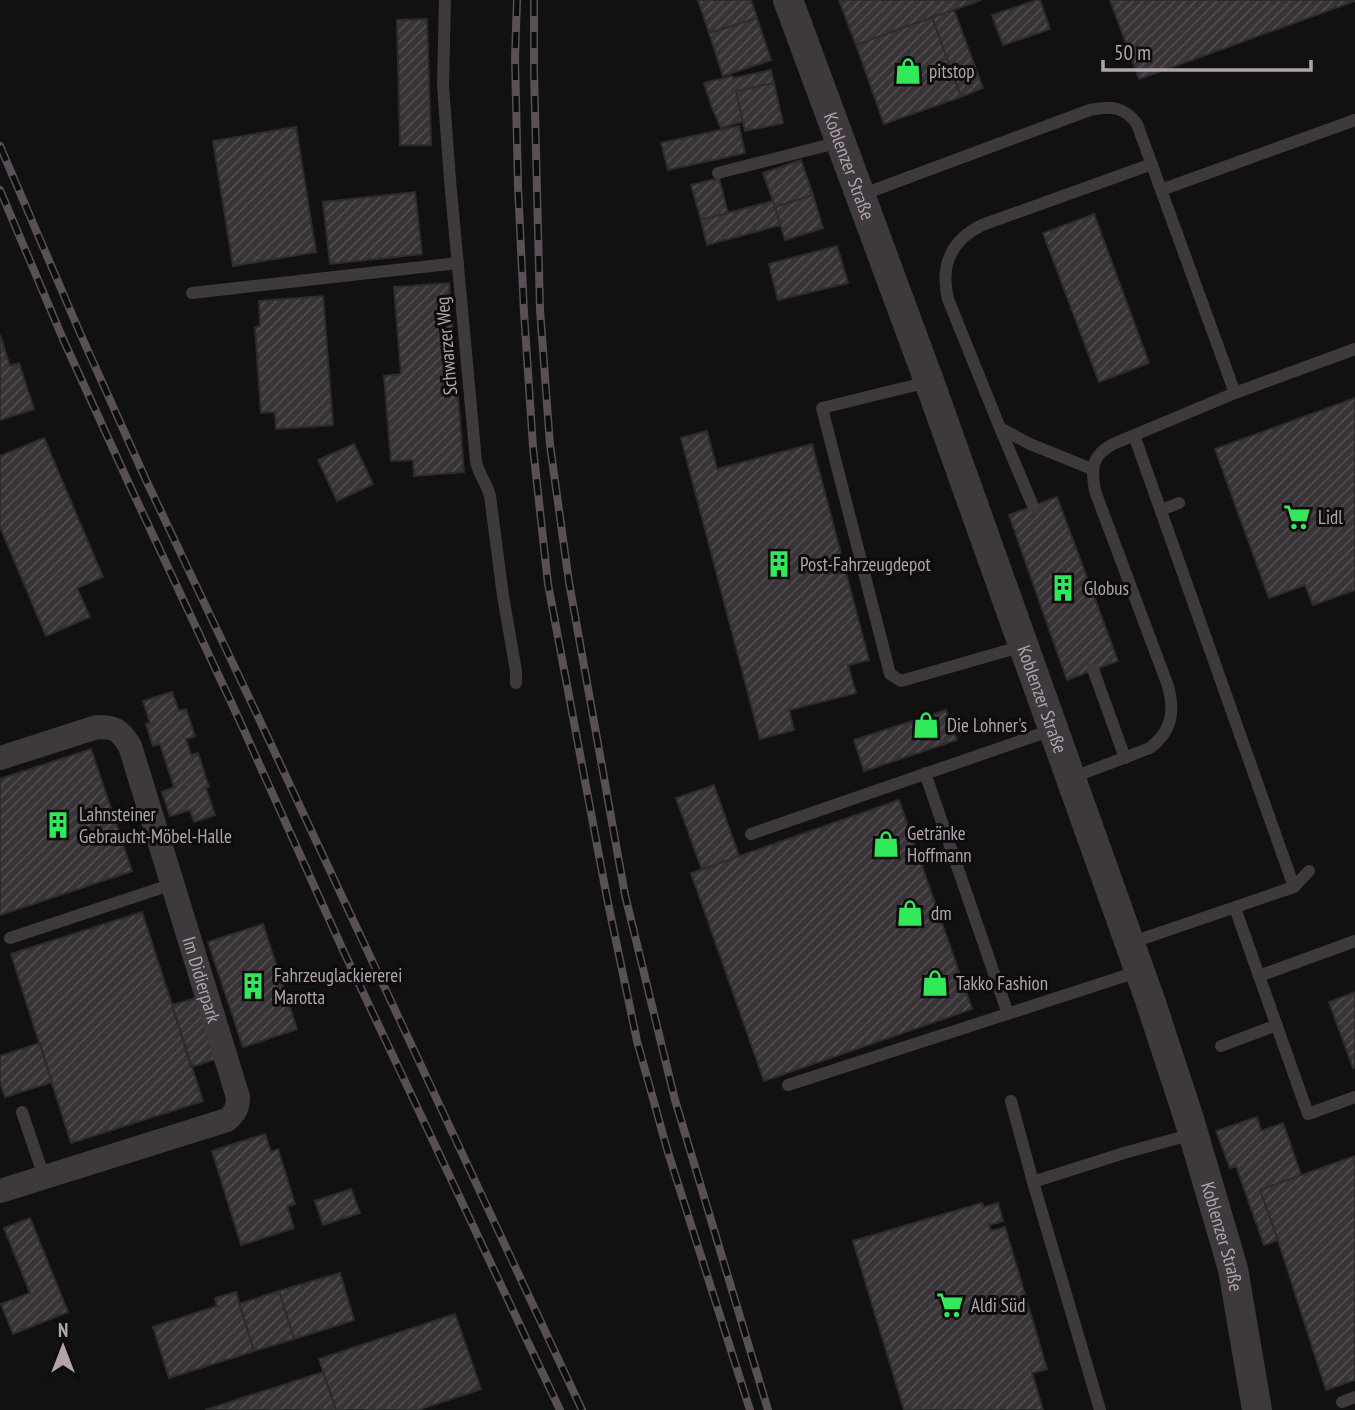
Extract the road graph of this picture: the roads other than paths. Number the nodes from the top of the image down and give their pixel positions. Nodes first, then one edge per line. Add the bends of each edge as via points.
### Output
1 (445, 0) edge
2 (789, 0) edge
3 (1355, 120) edge
4 (841, 142) junction
5 (1152, 164) junction
6 (718, 173) dead end
7 (1161, 190) junction
8 (861, 195) junction
9 (458, 263) junction
10 (192, 293) dead end
11 (1355, 349) edge
12 (929, 381) junction
13 (1236, 393) junction
14 (1000, 428) junction
15 (1134, 435) junction
16 (1092, 469) junction
17 (1179, 503) dead end
18 (1033, 506) dead end
19 (1160, 510) junction
20 (1023, 646) junction
21 (1093, 669) dead end
22 (516, 683) dead end
23 (1053, 730) junction
24 (0, 758) edge
25 (1125, 758) junction
26 (925, 773) junction
27 (1071, 778) junction
28 (751, 834) dead end
29 (1309, 872) dead end
30 (173, 884) junction
31 (1294, 887) junction
32 (1236, 908) junction
33 (10, 938) dead end
34 (1355, 941) edge
35 (1130, 943) junction
36 (1140, 971) junction
37 (1259, 976) junction
38 (1008, 1014) junction
39 (1277, 1025) junction
40 (1221, 1046) dead end
41 (788, 1085) dead end
42 (1355, 1097) edge
43 (1011, 1101) dead end
44 (22, 1112) dead end
45 (1194, 1134) junction
46 (44, 1177) junction
47 (1034, 1182) junction
48 (0, 1191) edge
49 (1355, 1397) edge
50 (1342, 1402) dead end
51 (1100, 1410) edge
52 (1256, 1410) edge

1 - 9 lane, Schwarzer Weg via 443,85
2 - 4 street, Koblenzer Straße
3 - 7 lane
4 - 6 lane
4 - 8 street, Koblenzer Straße
5 - 7 lane
5 - 8 lane via 1132,117 1102,107
5 - 14 lane via 982,225 969,231 950,253 944,286
7 - 13 lane
8 - 12 street, Koblenzer Straße
9 - 10 lane
9 - 22 lane, Schwarzer Weg via 477,469 490,496
11 - 13 lane
12 - 20 street, Koblenzer Straße
12 - 20 lane via 822,408 890,674 901,681
13 - 15 lane
14 - 16 lane
14 - 18 lane
15 - 16 lane via 1102,450
15 - 19 lane
16 - 25 lane via 1095,491 1171,698 1168,727 1161,740
17 - 19 lane
19 - 31 lane
20 - 23 street, Koblenzer Straße
21 - 25 lane
23 - 26 lane
23 - 27 street, Koblenzer Straße
24 - 30 street, Im Didierpark via 97,727 122,733
25 - 27 lane
26 - 28 lane
26 - 38 lane
27 - 35 street, Koblenzer Straße
29 - 31 lane
30 - 33 lane
30 - 46 street, Im Didierpark via 237,1088 238,1107 226,1119
31 - 32 lane
32 - 35 lane
32 - 37 lane
34 - 37 lane
35 - 36 street, Koblenzer Straße
36 - 38 lane
36 - 45 street, Koblenzer Straße
37 - 39 lane
38 - 41 lane
39 - 40 lane
39 - 42 lane via 1308,1114
43 - 47 lane
44 - 46 lane
45 - 47 lane
45 - 52 street, Koblenzer Straße via 1233,1269
46 - 48 street, Im Didierpark
47 - 51 lane
49 - 50 lane

